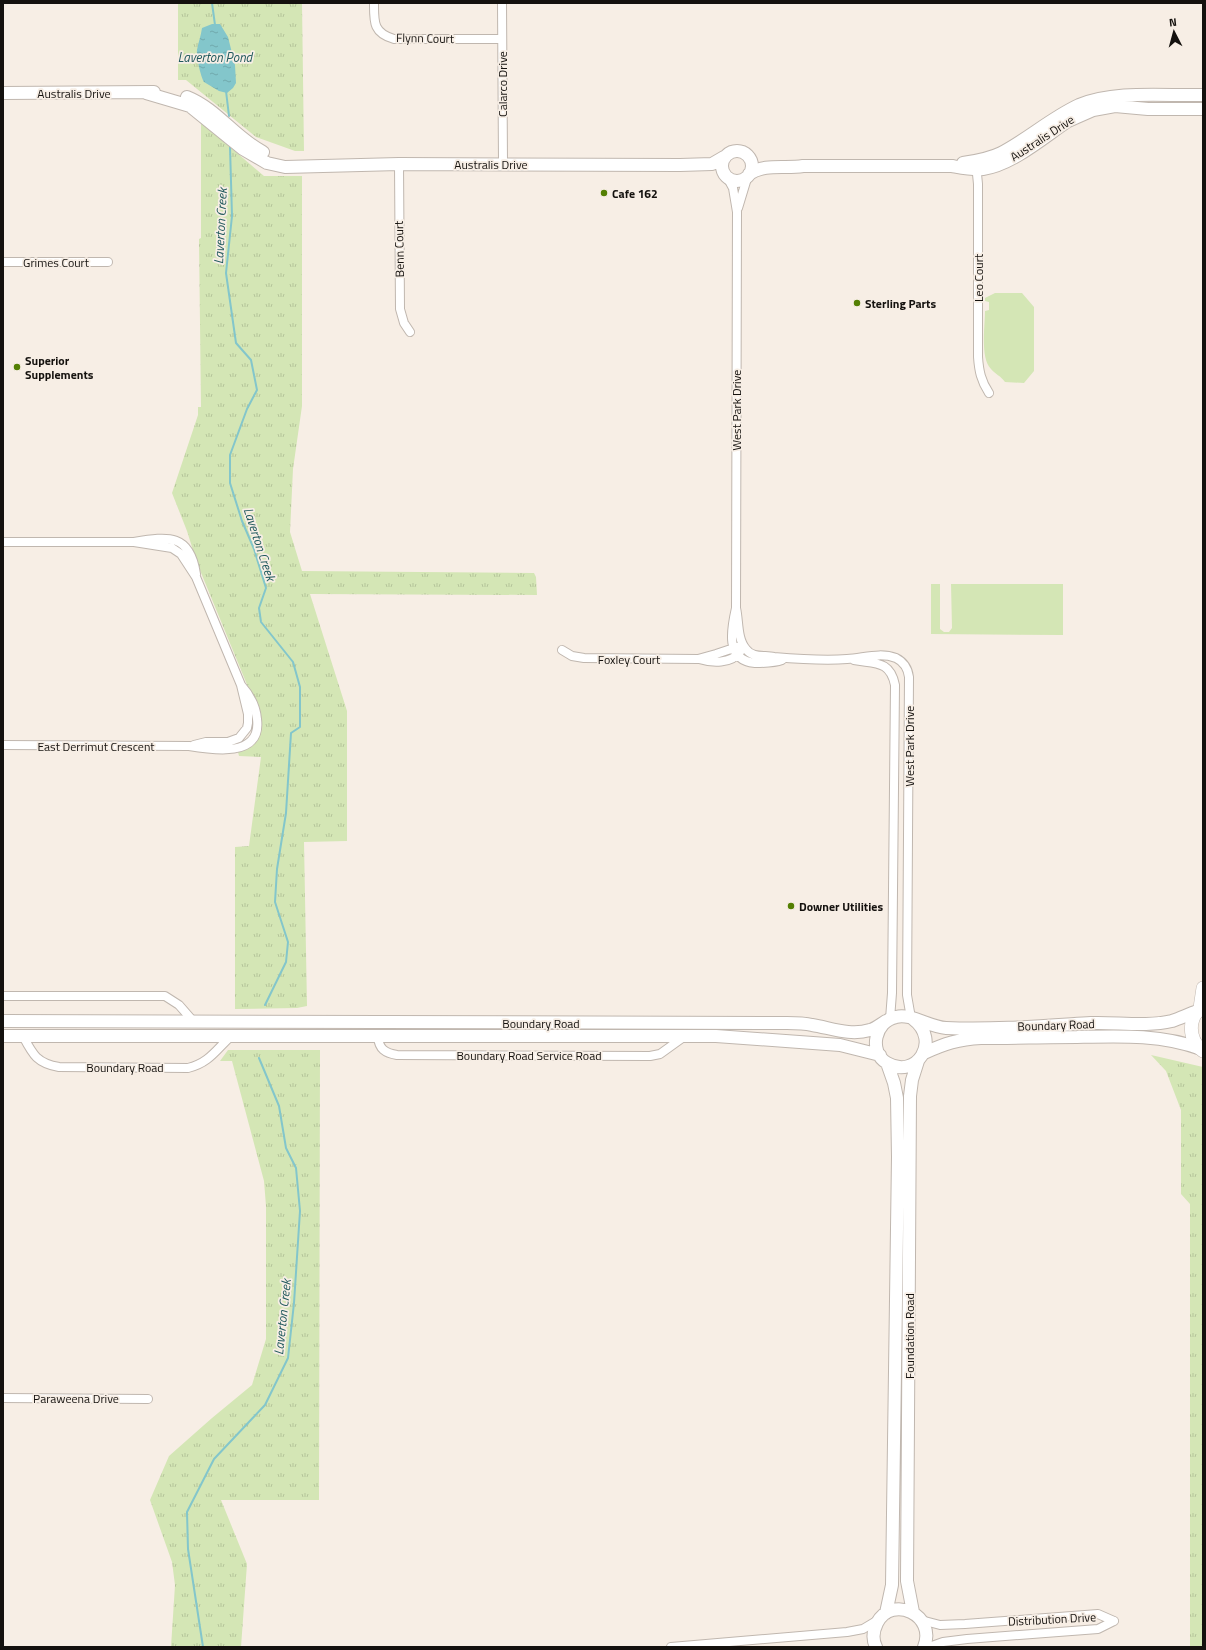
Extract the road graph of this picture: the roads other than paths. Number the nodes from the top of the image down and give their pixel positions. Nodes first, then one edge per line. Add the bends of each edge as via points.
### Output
1 (374, 3) edge
2 (502, 3) edge
3 (502, 39) junction
4 (3, 93) edge
5 (1203, 96) edge
6 (1203, 109) edge
7 (748, 156) junction
8 (724, 157) junction
9 (399, 164) junction
10 (503, 164) junction
11 (680, 165) junction
12 (976, 165) junction
13 (803, 166) junction
14 (749, 175) junction
15 (726, 176) junction
16 (737, 212) junction
17 (3, 262) edge
18 (108, 262) dead end
19 (410, 332) dead end
20 (989, 393) dead end
21 (3, 542) edge
22 (736, 608) junction
23 (744, 646) junction
24 (733, 647) junction
25 (562, 650) dead end
26 (737, 656) junction
27 (698, 659) junction
28 (785, 659) junction
29 (847, 659) junction
30 (900, 660) junction
31 (888, 668) junction
32 (3, 745) edge
33 (908, 836) junction
34 (893, 841) junction
35 (908, 847) junction
36 (1203, 988) edge
37 (3, 996) edge
38 (1200, 1009) edge
39 (912, 1018) junction
40 (888, 1020) junction
41 (3, 1021) edge
42 (193, 1021) junction
43 (378, 1021) junction
44 (3, 1036) edge
45 (23, 1036) junction
46 (231, 1036) junction
47 (685, 1036) junction
48 (378, 1037) junction
49 (1202, 1050) edge
50 (921, 1057) junction
51 (883, 1059) junction
52 (904, 1157) junction
53 (3, 1398) edge
54 (148, 1399) dead end
55 (882, 1616) junction
56 (917, 1616) junction
57 (672, 1647) edge
58 (876, 1647) edge
59 (924, 1647) edge
60 (929, 1647) edge

1 - 3 street, Flynn Court via 375,25 382,35 394,39
2 - 3 street, Calarco Drive
3 - 10 street, Calarco Drive
4 - 9 street, Australis Drive via 146,93 190,106 243,150 268,163 285,167
5 - 12 street, Australis Drive via 1119,96 1093,101 1066,112 1001,153
6 - 12 street, Australis Drive via 1115,106 1101,108 1078,115 1006,161 992,167
7 - 8 street via 736,151
7 - 13 street, Australis Drive
7 - 14 street via 752,166
8 - 11 street, Australis Drive via 712,164
8 - 15 street via 722,166
9 - 10 street, Australis Drive
9 - 19 street, Benn Court via 400,309
10 - 11 street, Australis Drive
11 - 15 street, Australis Drive
12 - 13 street, Australis Drive
12 - 20 street, Leo Court via 978,357 979,374
13 - 14 street, Australis Drive via 759,168
14 - 15 street via 740,180
14 - 16 street, West Park Drive
15 - 16 street, West Park Drive via 733,188
16 - 22 street, West Park Drive
17 - 18 street, Grimes Court
21 - 32 street, East Derrimut Crescent via 134,542 167,539 184,545 192,558 196,577 241,685 252,702 258,727 254,739 243,746 232,748
22 - 23 street, West Park Drive
22 - 24 street, West Park Drive via 732,633
23 - 24 street, Foxley Court
23 - 26 street
23 - 28 street via 752,654
24 - 26 street, West Park Drive
24 - 27 street, Foxley Court
25 - 27 street, Foxley Court via 572,656 584,658
26 - 27 street, Foxley Court via 720,662
26 - 28 street via 743,661 757,663
28 - 29 street
29 - 30 street via 881,655
29 - 31 street via 875,663
30 - 31 street
30 - 33 street, West Park Drive via 909,678
31 - 34 street, West Park Drive via 895,685
33 - 34 street
33 - 35 street, West Park Drive
34 - 35 street
34 - 40 street, West Park Drive via 892,993
35 - 39 street, West Park Drive via 907,995
36 - 38 main road
37 - 42 street via 164,996 179,1005
38 - 39 street, Boundary Road via 1173,1021 1157,1023 943,1028
38 - 49 main road via 1193,1018 1191,1027 1193,1039
39 - 40 street via 900,1016
39 - 50 street via 920,1024 926,1038 926,1046
40 - 43 street, Boundary Road via 872,1030 863,1032 787,1023
40 - 51 street via 877,1033 876,1048
41 - 42 street, Boundary Road
42 - 43 street, Boundary Road
43 - 48 street
44 - 45 street, Boundary Road
45 - 46 street, Boundary Road
45 - 46 street, Boundary Road via 33,1055 48,1065 188,1068 206,1061
46 - 48 street, Boundary Road
47 - 48 street, Boundary Road
47 - 48 street, Boundary Road Service Road via 660,1054 650,1056 396,1055 384,1051 378,1044
47 - 51 street, Boundary Road via 840,1045
49 - 50 street, Boundary Road via 1184,1043 1119,1036 1004,1038 959,1040 946,1043
50 - 51 street via 911,1065 903,1067 895,1066
50 - 52 street, Foundation Road via 912,1080
51 - 52 street, Foundation Road via 894,1083
52 - 55 street, Foundation Road via 892,1585
52 - 56 street, Foundation Road via 907,1581
53 - 54 street, Paraweena Drive
55 - 56 street via 900,1610
55 - 57 street via 863,1629 847,1632
55 - 58 street, Foundation Road via 874,1628
56 - 59 street, Foundation Road via 926,1634
56 - 60 street, Distribution Drive via 940,1625 1098,1614 1114,1621 1098,1630 967,1639 943,1642

